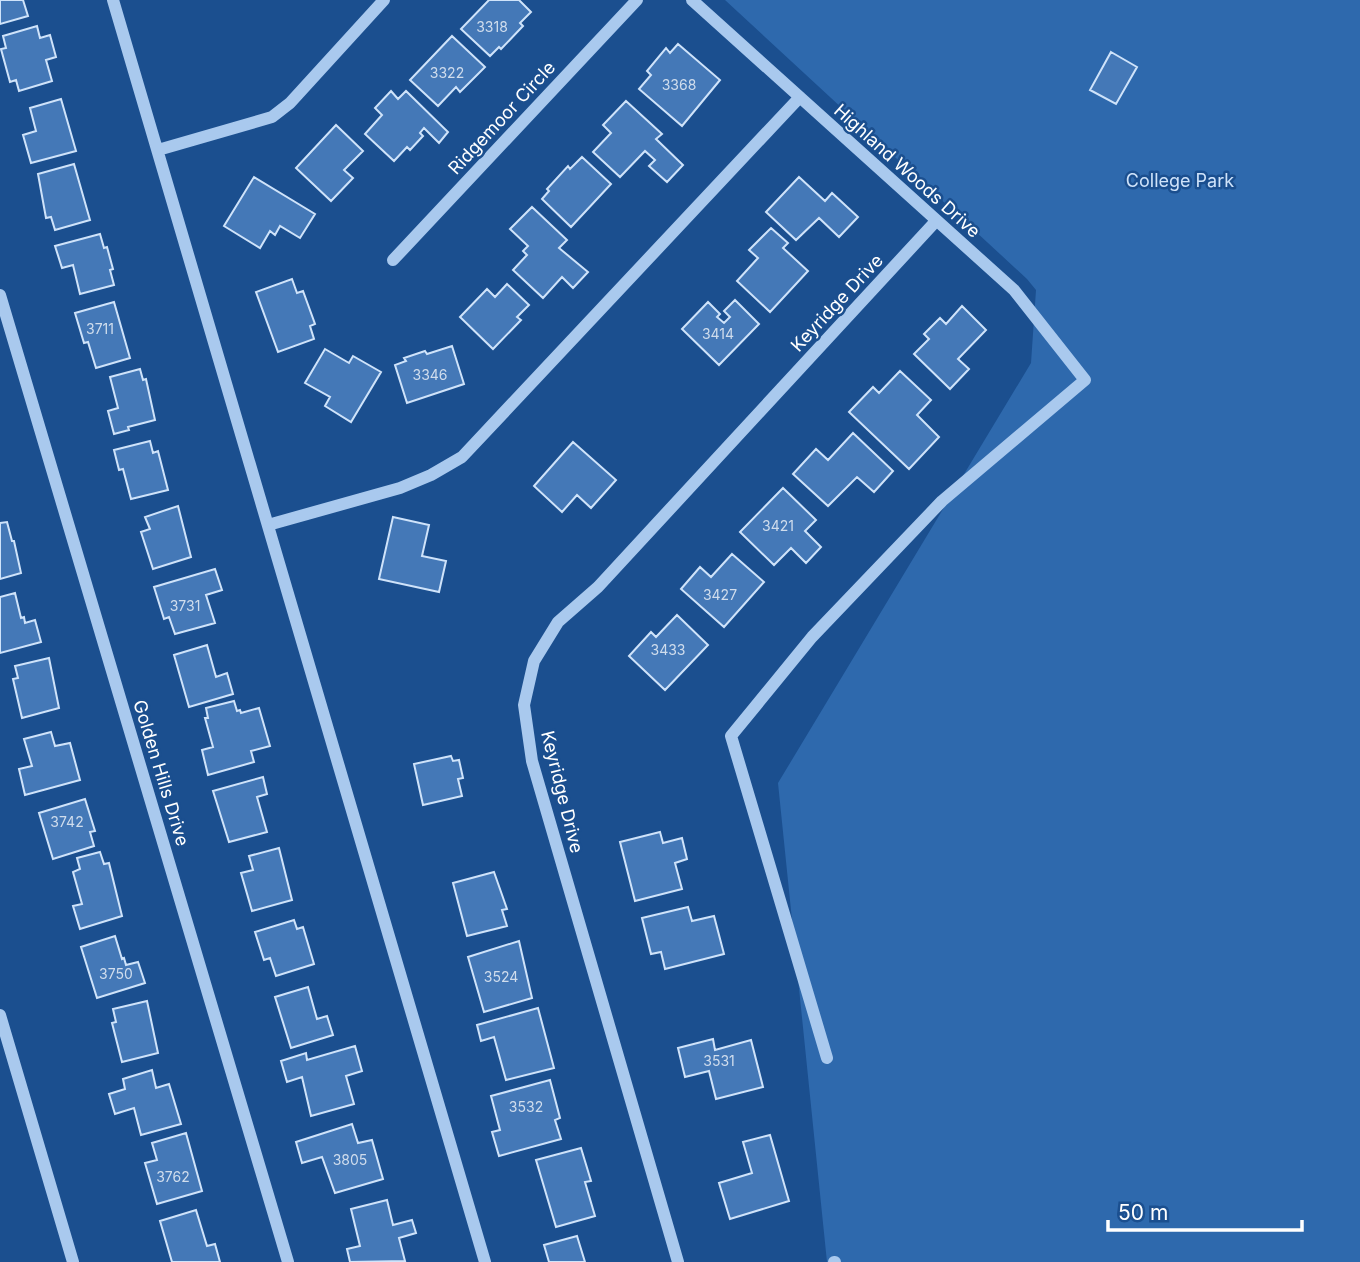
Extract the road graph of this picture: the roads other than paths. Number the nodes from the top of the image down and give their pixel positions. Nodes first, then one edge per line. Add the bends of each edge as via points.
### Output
1 (113, 0) edge
2 (384, 0) edge
3 (637, 0) edge
4 (692, 0) edge
5 (800, 97) junction
6 (158, 150) junction
7 (936, 221) junction
8 (393, 260) dead end
9 (0, 295) edge
10 (268, 524) junction
11 (0, 1015) edge
12 (827, 1058) dead end
13 (73, 1262) edge
14 (288, 1262) edge
15 (485, 1262) edge
16 (678, 1262) edge

1 - 6 street
2 - 6 street via 272,117
3 - 8 street, Ridgemoor Circle
4 - 5 street, Highland Woods Drive
5 - 7 street, Highland Woods Drive
5 - 10 street via 462,457 400,488
6 - 10 street
7 - 12 street, Highland Woods Drive via 1014,290 1084,380 942,501 812,637 731,736
7 - 16 street, Keyridge Drive via 598,587 558,622 534,661 524,705 532,761
9 - 14 street, Golden Hills Drive
10 - 15 street
11 - 13 street

